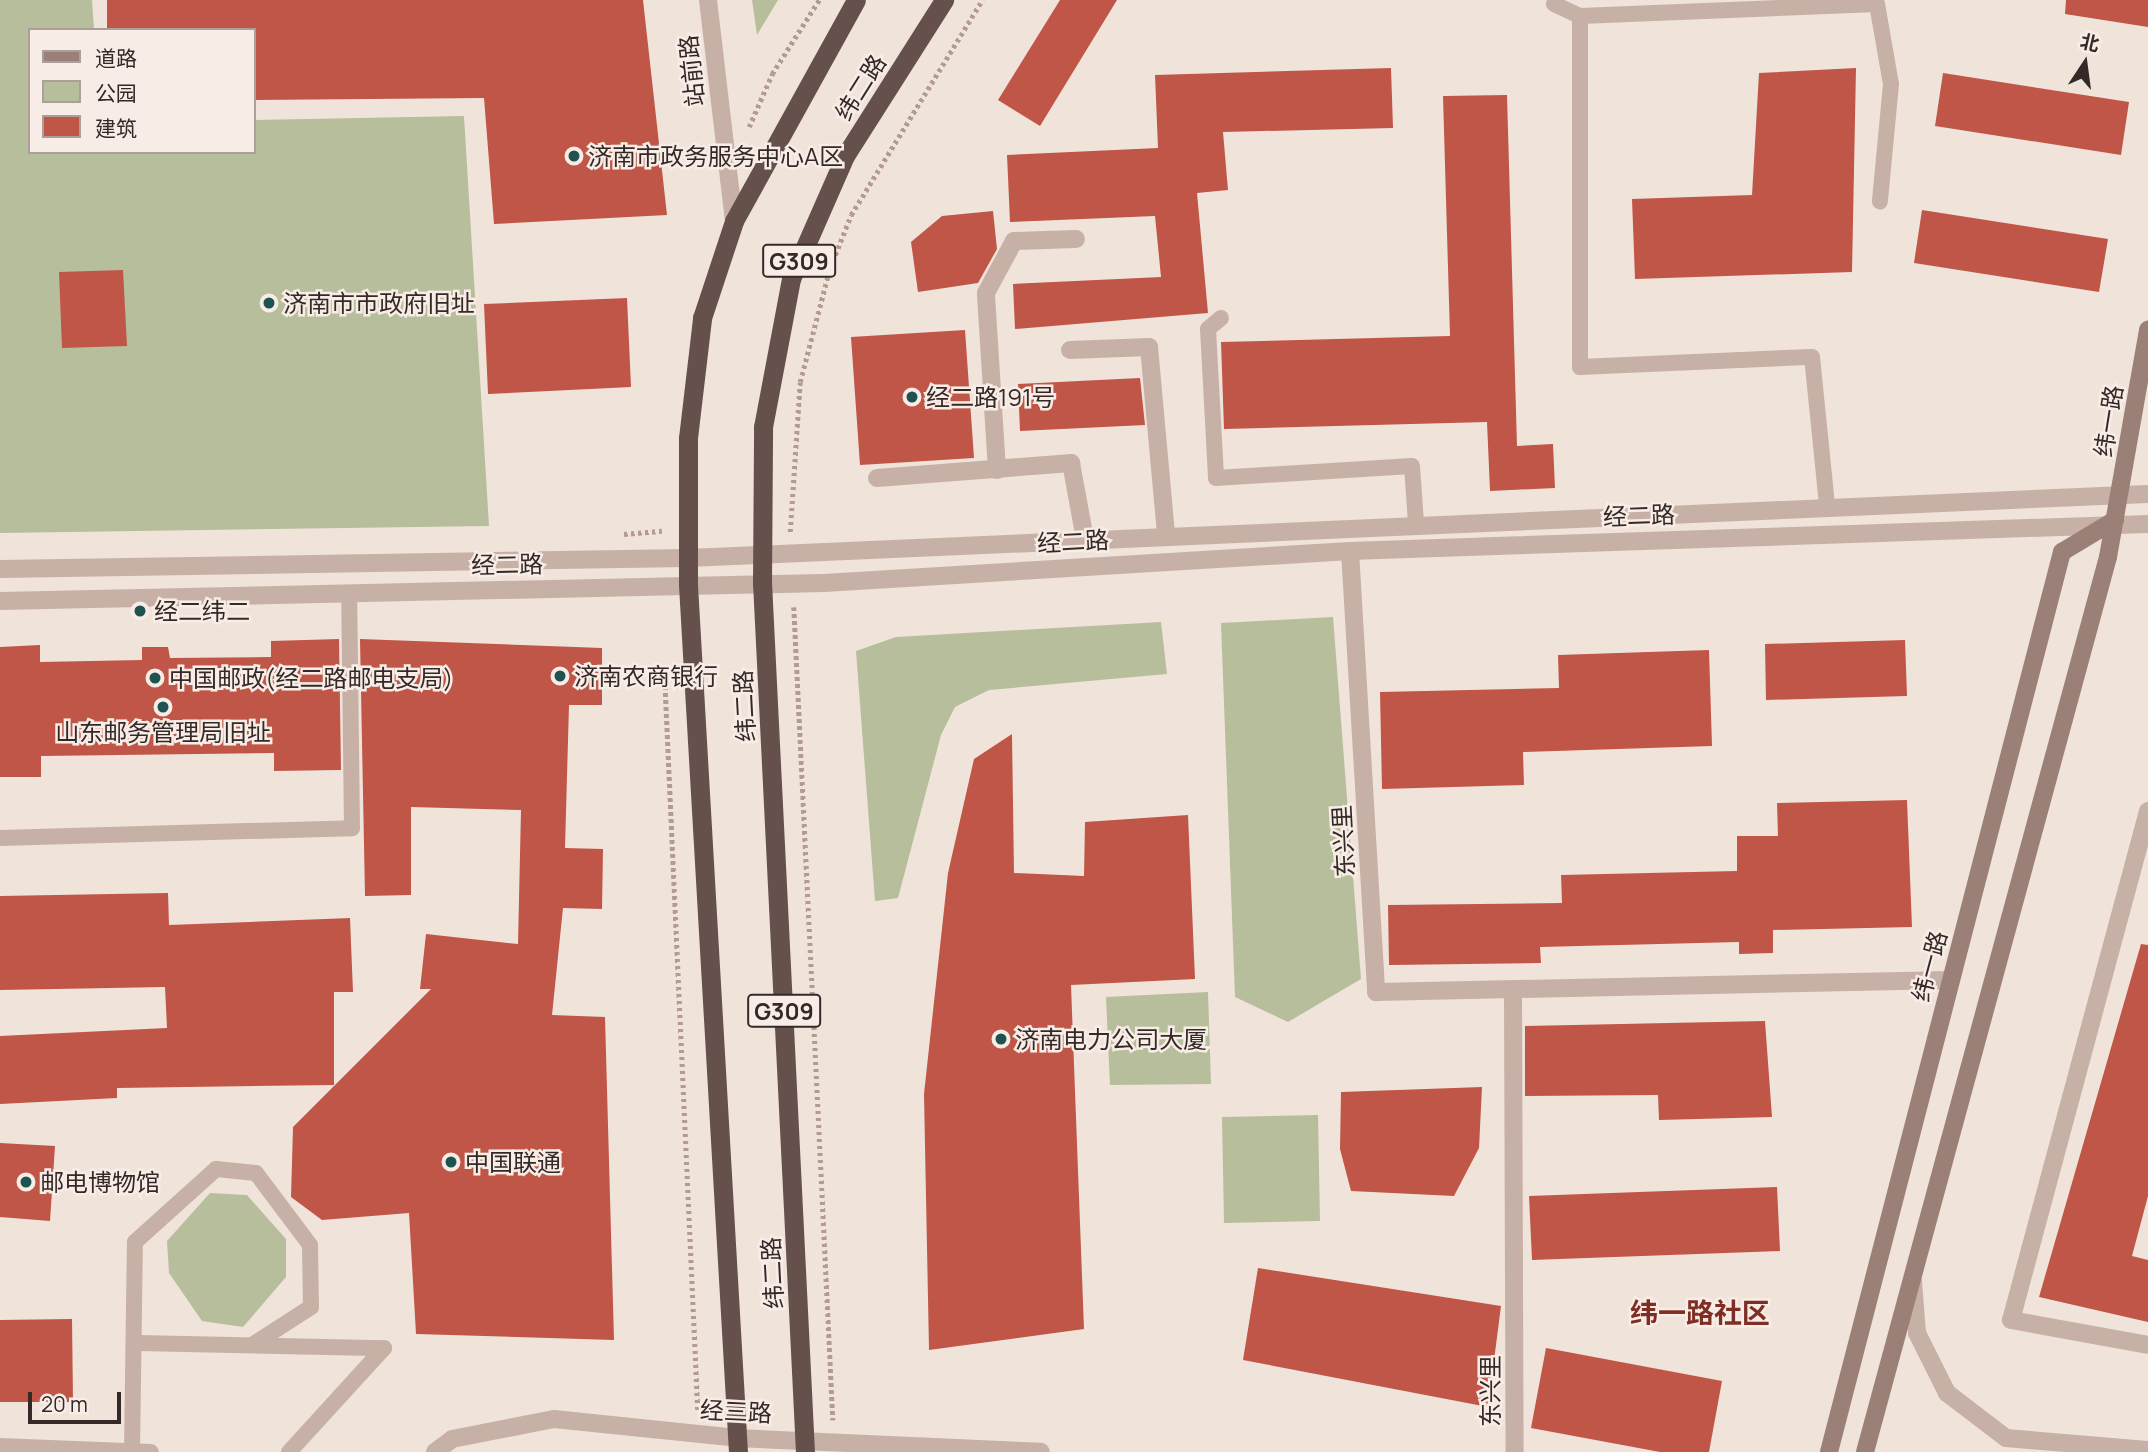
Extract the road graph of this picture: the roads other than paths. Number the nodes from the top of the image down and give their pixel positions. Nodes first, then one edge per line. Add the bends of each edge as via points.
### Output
1 (708, 0) edge
2 (856, 0) edge
3 (944, 0) edge
4 (1877, 2) edge
5 (1555, 4) dead end
6 (1580, 16) junction
7 (1880, 201) dead end
8 (734, 221) junction
9 (1076, 239) dead end
10 (1221, 318) dead end
11 (2148, 329) edge
12 (1070, 350) dead end
13 (997, 470) junction
14 (877, 478) dead end
15 (2118, 492) junction
16 (2148, 494) edge
17 (1827, 505) junction
18 (2115, 520) junction
19 (1416, 523) junction
20 (2148, 524) edge
21 (1166, 535) junction
22 (1085, 539) junction
23 (1350, 551) junction
24 (762, 555) junction
25 (688, 558) junction
26 (0, 569) edge
27 (762, 583) junction
28 (688, 584) junction
29 (349, 593) junction
30 (0, 601) edge
31 (2148, 811) edge
32 (0, 838) edge
33 (2143, 852) edge
34 (1951, 980) junction
35 (1513, 993) junction
36 (1912, 1275) junction
37 (138, 1342) junction
38 (252, 1345) junction
39 (2148, 1345) edge
40 (737, 1445) edge
41 (804, 1445) edge
42 (0, 1446) edge
43 (2148, 1450) edge
44 (132, 1451) edge
45 (151, 1452) edge
46 (289, 1452) edge
47 (435, 1452) edge
48 (1041, 1452) edge
49 (1515, 1452) edge
50 (1829, 1452) edge
51 (1865, 1452) edge

1 - 8 street, 站前路
2 - 8 highway, 纬二路 / G309
3 - 24 highway, 纬二路 / G309 via 845,156 791,279 763,427
4 - 6 lane
4 - 7 lane via 1891,85
5 - 6 lane
6 - 17 lane via 1580,367 1812,356
8 - 25 highway, 纬二路 / G309 via 702,318 688,438
9 - 13 street via 1014,241 986,293
10 - 19 lane via 1208,329 1216,478 1412,466
11 - 15 main road, 纬一路
12 - 21 street via 1149,347
13 - 14 street
13 - 22 street via 1072,463
15 - 16 street, 经二路
15 - 17 street, 经二路
15 - 18 main road, 纬一路
17 - 19 street, 经二路
18 - 20 street, 经二路
18 - 23 street, 经二路
18 - 34 main road, 纬一路 via 2062,552
18 - 36 main road, 纬一路
19 - 21 street, 经二路
21 - 22 street, 经二路
22 - 24 street, 经二路
23 - 27 street, 经二路
23 - 35 street, 东兴里 via 1376,992
24 - 25 street, 经二路
24 - 27 highway, 纬二路 / G309
25 - 26 street, 经二路
25 - 28 highway, 纬二路 / G309
27 - 28 street, 经二路
27 - 41 highway, 纬二路 / G309
28 - 29 street, 经二路
28 - 40 highway, 纬二路 / G309
29 - 30 street, 经二路
29 - 32 lane via 352,828
31 - 33 street
33 - 39 street via 2011,1320
34 - 35 street, 东兴里
34 - 50 main road, 纬一路
35 - 49 street, 东兴里
36 - 43 street via 1917,1333 1947,1393 2006,1437
36 - 51 main road, 纬一路
37 - 38 lane
37 - 38 lane via 135,1242 216,1169 256,1173 310,1245 311,1307
37 - 44 lane
38 - 46 lane via 384,1348
40 - 41 street, 经三路
40 - 47 street, 经三路 via 554,1419 452,1439
41 - 48 street, 经三路 via 834,1441
42 - 44 lane
44 - 45 lane

